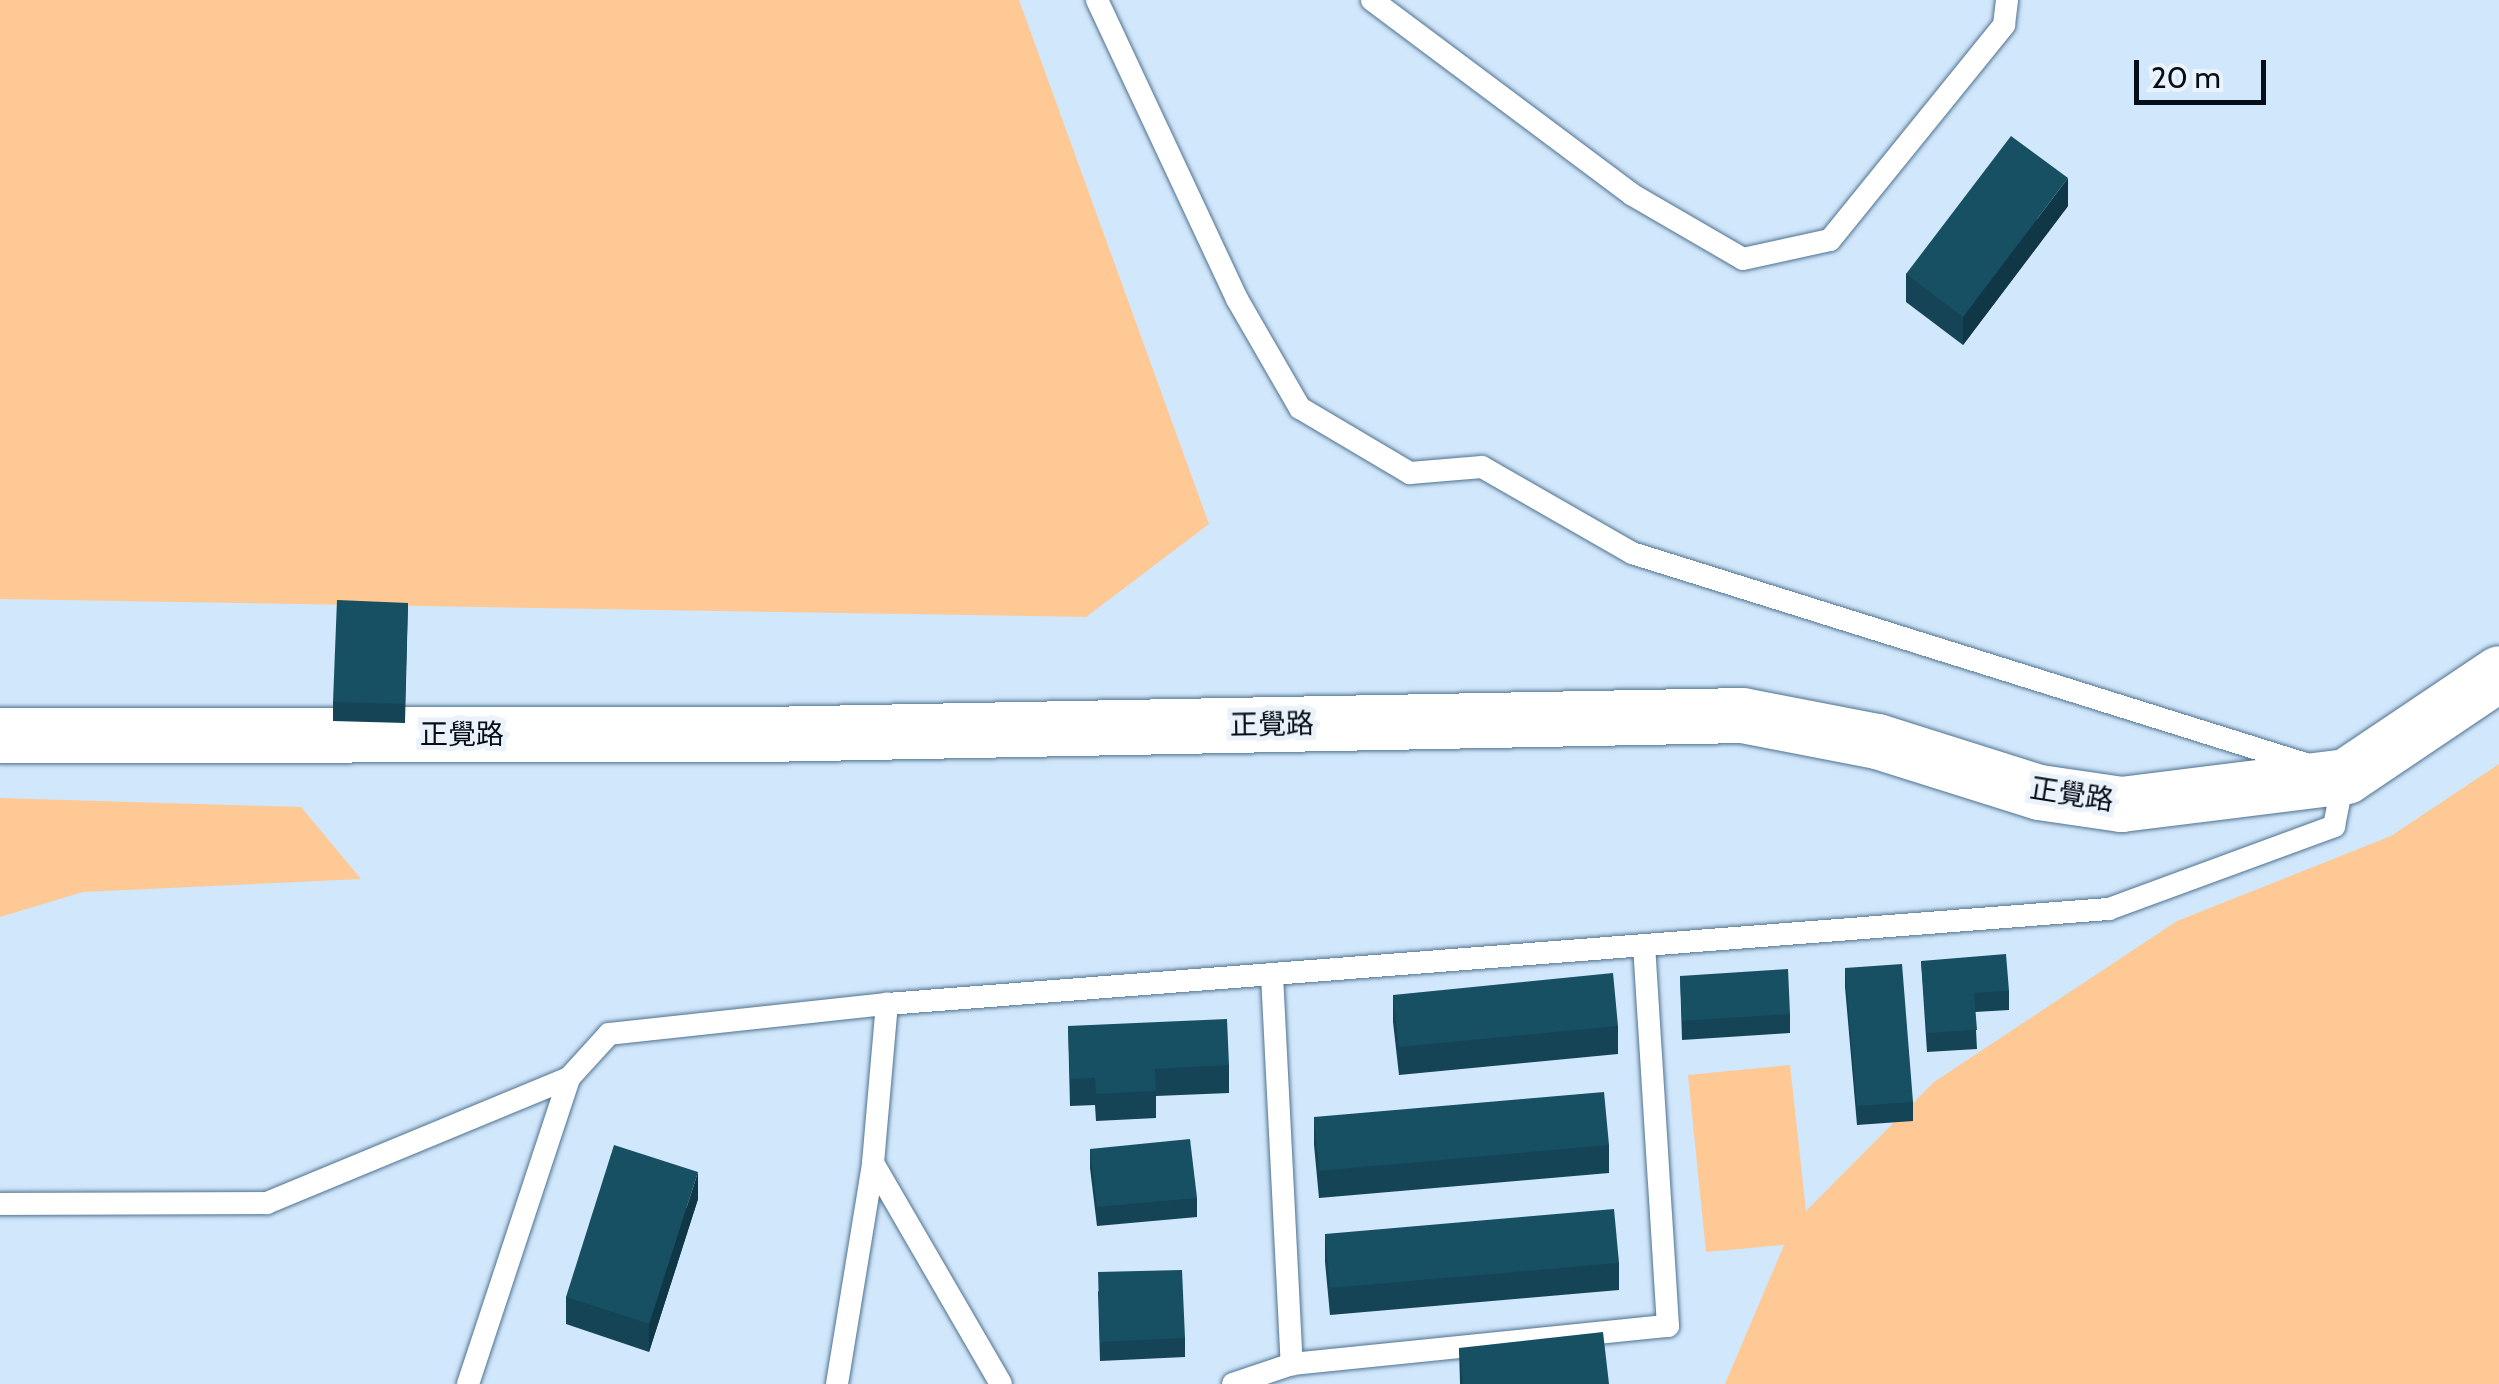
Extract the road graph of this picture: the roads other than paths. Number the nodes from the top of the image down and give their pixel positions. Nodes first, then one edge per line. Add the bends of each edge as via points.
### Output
1 (1097, 0) edge
2 (1372, 0) edge
3 (2007, 0) edge
4 (2499, 673) edge
5 (0, 735) edge
6 (2346, 776) junction
7 (1644, 946) junction
8 (1272, 975) junction
9 (887, 1004) junction
10 (569, 1078) junction
11 (873, 1163) junction
12 (0, 1204) edge
13 (1292, 1364) junction
14 (468, 1384) edge
15 (836, 1384) edge
16 (1001, 1384) edge
17 (1233, 1384) edge

1 - 6 lane via 1237,299 1300,408 1410,472 1482,467 1632,553
2 - 3 lane via 1631,194 1743,259 1830,240 2004,26
4 - 6 street, 正覺路
5 - 6 street, 正覺路 via 763,734 1742,715 1876,741 2039,792 2121,804
6 - 7 lane via 2334,826 2109,909
7 - 8 lane
7 - 13 lane via 1668,1326
8 - 9 lane
8 - 13 lane
9 - 10 lane via 609,1034
9 - 11 lane
10 - 12 lane via 267,1202
10 - 14 lane
11 - 15 lane
11 - 16 lane
13 - 17 lane

